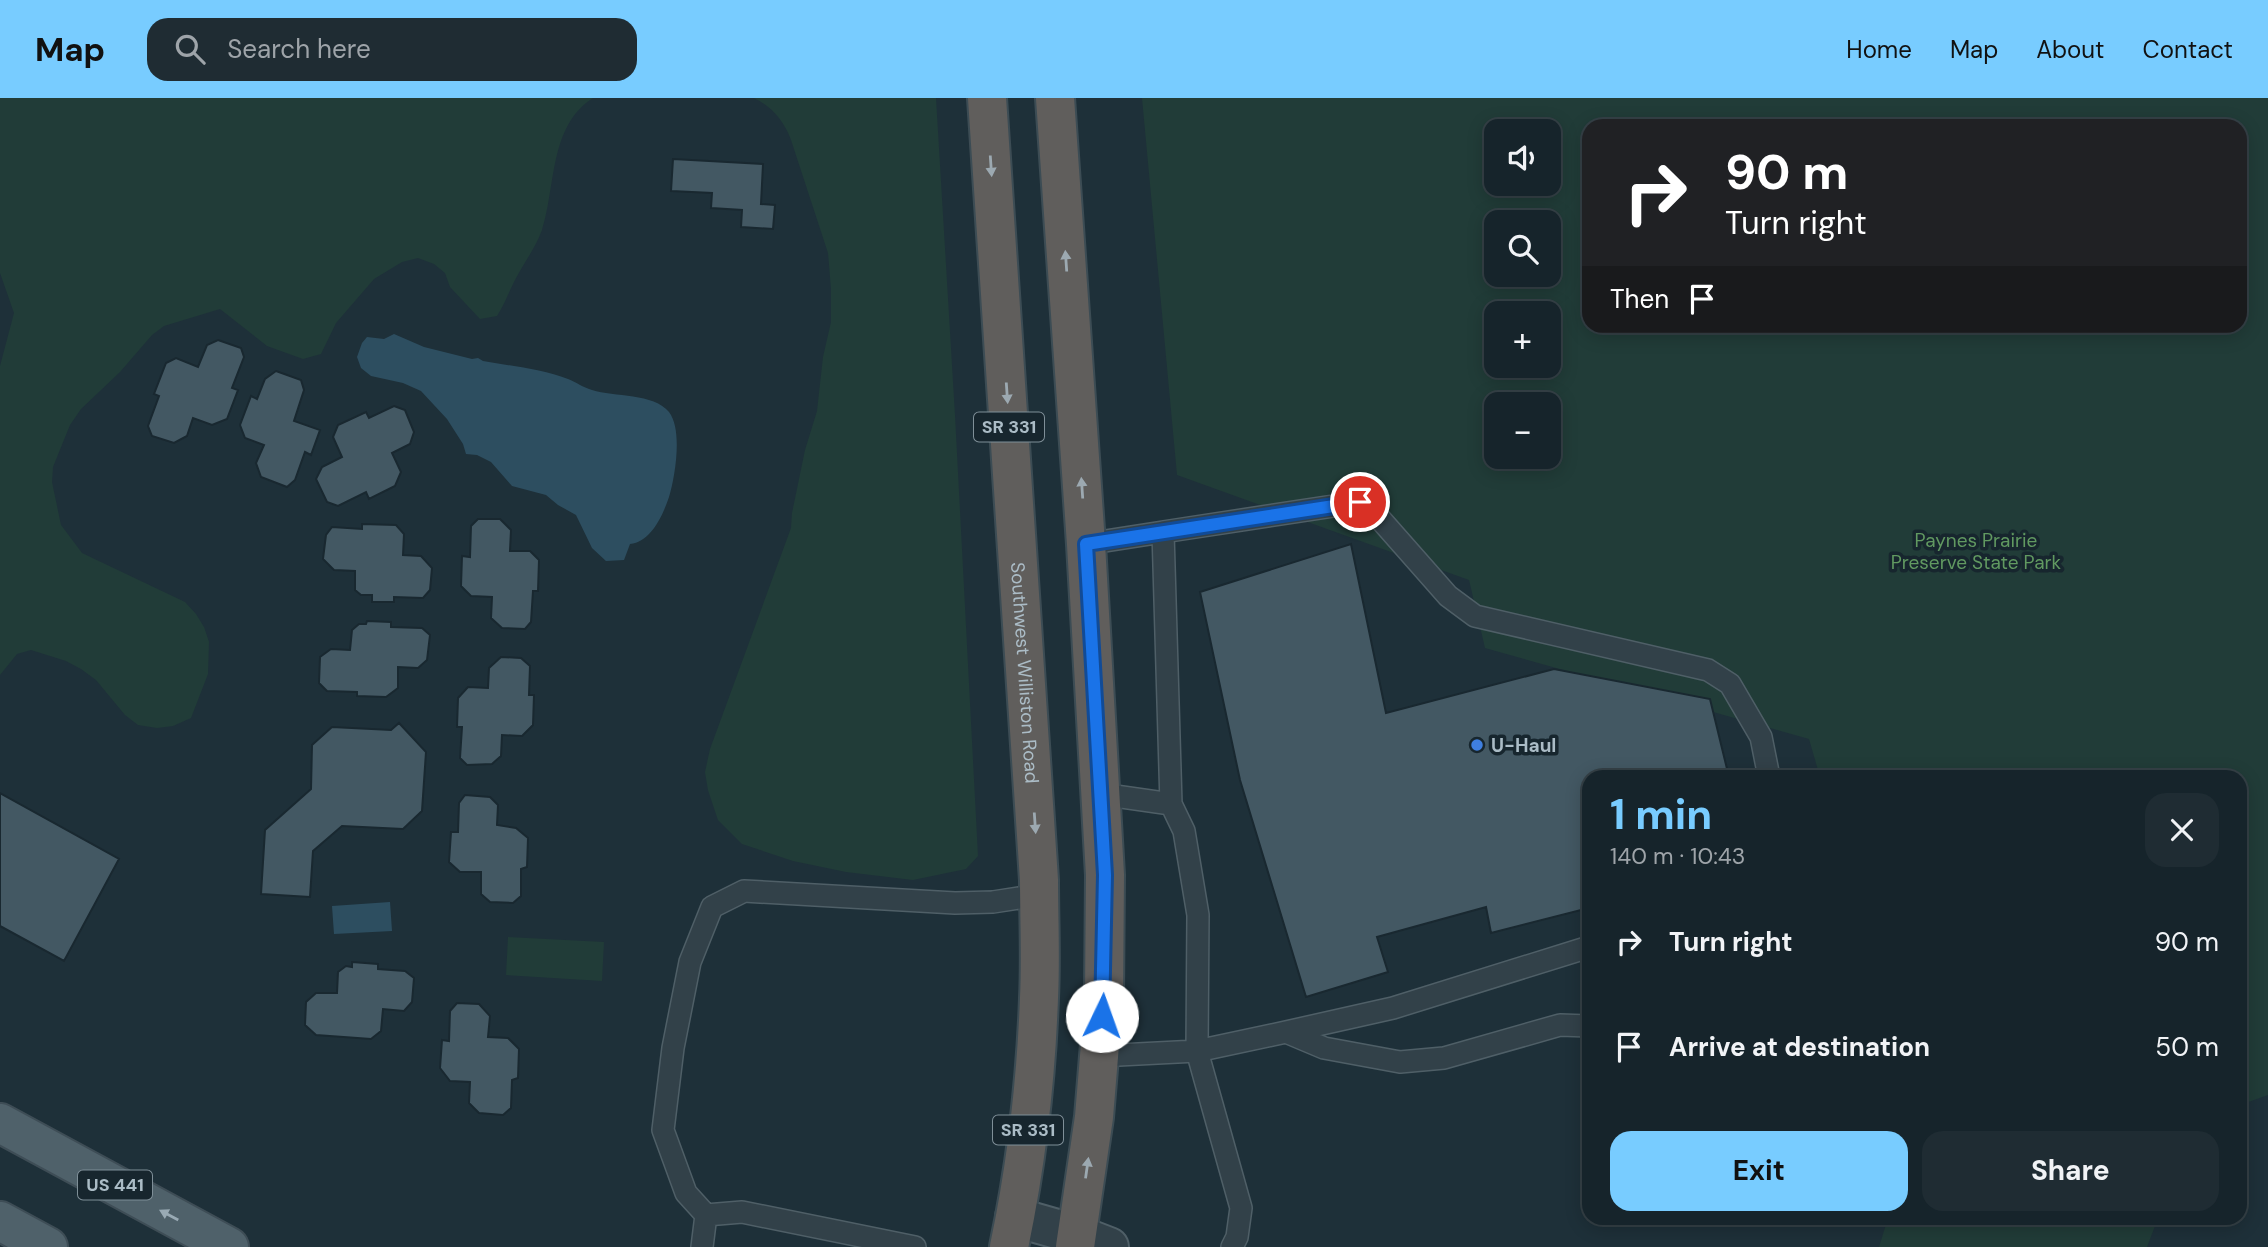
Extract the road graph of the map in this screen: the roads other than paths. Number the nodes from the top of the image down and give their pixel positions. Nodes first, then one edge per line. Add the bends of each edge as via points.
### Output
1 (987, 98) edge
2 (1055, 98) edge
3 (1163, 532) junction
4 (1086, 544) junction
5 (1768, 770) edge
6 (1101, 794) junction
7 (1171, 804) junction
8 (1039, 895) junction
9 (1582, 949) edge
10 (1582, 1026) edge
11 (1286, 1031) junction
12 (1197, 1051) junction
13 (1099, 1056) junction
14 (3, 1130) edge
15 (706, 1215) junction
16 (0, 1221) edge
17 (1012, 1232) edge
18 (1087, 1243) edge
19 (48, 1247) edge
20 (229, 1247) edge
21 (702, 1247) edge
22 (915, 1247) edge
23 (1232, 1247) edge

1 -> 8 highway, Southwest Williston Road / SR 331
4 -> 2 highway, SR 331
3 - 4 lane
3 - 5 lane via 1360,502 1448,596 1475,616 1708,670 1730,684 1761,737
3 - 7 lane
4 - 6 highway, SR 331
6 - 7 lane
6 - 13 highway, SR 331 via 1105,875
7 - 12 lane via 1184,831 1198,915
8 - 15 lane via 955,903 744,891 712,907 690,962 663,1129 686,1194
8 - 17 highway, Southwest Williston Road / SR 331 via 1040,997 1030,1113
9 - 11 lane via 1393,1008
10 - 11 lane via 1560,1025 1444,1058 1400,1062 1324,1048
11 - 12 lane
12 - 13 lane
12 - 23 lane via 1241,1208
18 -> 13 highway, SR 331
20 -> 14 main road, US 441
15 - 21 lane
15 - 22 lane via 742,1212
16 - 19 main road
17 - 18 street

